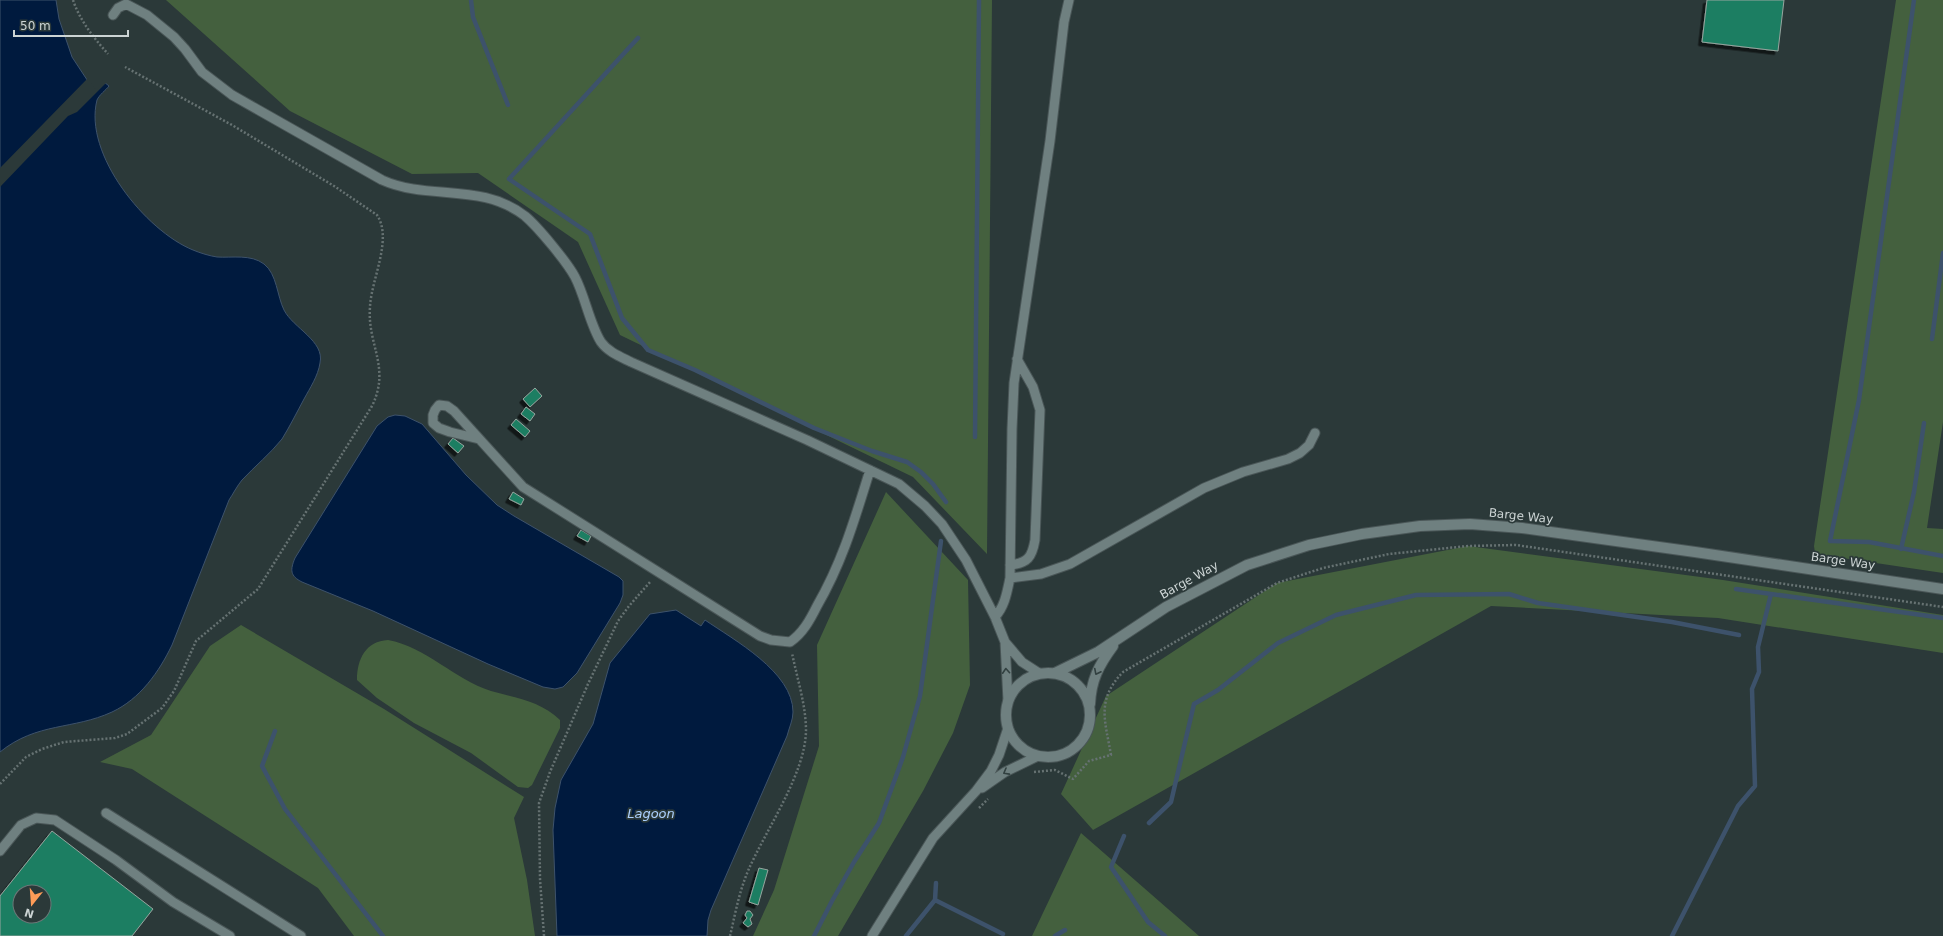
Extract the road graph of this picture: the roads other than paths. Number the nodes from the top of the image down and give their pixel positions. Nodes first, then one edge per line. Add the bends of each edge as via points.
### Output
1 (1069, 0) edge
2 (113, 15) dead end
3 (1017, 359) junction
4 (1315, 433) dead end
5 (479, 439) junction
6 (870, 470) junction
7 (1010, 565) junction
8 (1010, 578) junction
9 (1943, 589) edge
10 (995, 617) junction
11 (1118, 640) junction
12 (1005, 642) junction
13 (1039, 673) junction
14 (1055, 673) junction
15 (1008, 701) junction
16 (1090, 709) junction
17 (1008, 728) junction
18 (1038, 756) junction
19 (976, 791) junction
20 (106, 813) dead end
21 (0, 850) edge
22 (230, 936) edge
23 (301, 936) edge
24 (872, 936) edge

1 - 3 lane
2 - 6 lane via 118,8 126,4 147,15 185,48 202,72 232,95 382,180 418,192 478,195 525,216 575,276 596,332 602,343 612,352
3 - 7 lane via 1012,410
3 - 7 lane via 1038,399 1040,439 1034,544 1028,559 1020,564
4 - 8 lane via 1309,445 1300,453 1204,488 1070,564 1041,574
5 - 5 lane via 451,408 439,405 435,410 433,423 439,428
5 - 6 lane via 523,487 760,636 790,642 804,629 836,571
6 - 10 lane via 909,491 942,524 966,560
7 - 8 lane
8 - 10 lane via 1005,599
9 - 11 street, Barge Way via 1522,528 1470,524 1420,526 1309,545 1247,565 1166,606
10 - 12 lane
11 - 14 street, Barge Way
11 -> 16 street, Barge Way via 1093,679
12 - 13 lane via 1022,662
15 -> 12 lane
13 - 14 street
13 - 15 street via 1015,688
14 - 16 street via 1068,677 1078,685 1086,696
15 - 17 street via 1005,715
16 - 18 street via 1088,728 1078,745 1068,753 1056,757
17 - 18 street via 1014,741 1025,751
17 - 19 lane via 991,771
18 -> 19 lane via 1005,772
19 - 24 lane via 933,838
20 - 23 lane
21 - 22 lane via 21,825 36,818 56,820 173,902

